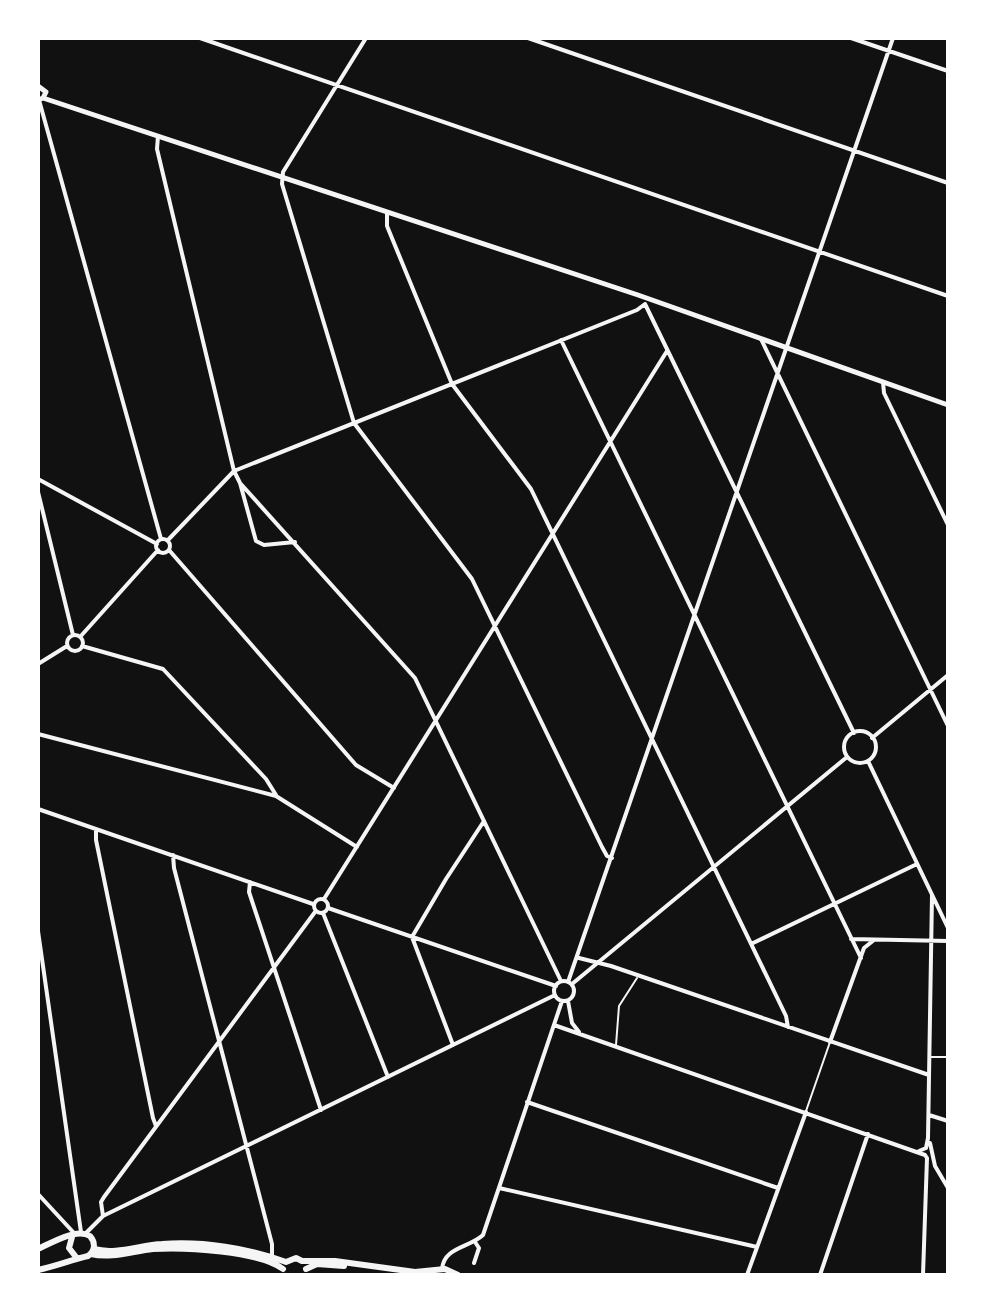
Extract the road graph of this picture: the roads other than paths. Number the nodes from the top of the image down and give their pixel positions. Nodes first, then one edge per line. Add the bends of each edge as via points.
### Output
1 (200, 38) edge
2 (366, 38) edge
3 (528, 38) edge
4 (851, 38) edge
5 (893, 38) edge
6 (888, 51) junction
7 (948, 71) edge
8 (337, 85) junction
9 (38, 86) edge
10 (40, 99) edge
11 (40, 111) edge
12 (158, 136) junction
13 (855, 151) junction
14 (281, 177) junction
15 (948, 183) edge
16 (387, 212) junction
17 (820, 252) junction
18 (948, 296) edge
19 (646, 301) junction
20 (761, 339) junction
21 (561, 340) junction
22 (788, 348) junction
23 (667, 351) junction
24 (778, 373) junction
25 (883, 382) junction
26 (452, 384) junction
27 (948, 405) edge
28 (354, 423) junction
29 (610, 443) junction
30 (234, 471) junction
31 (38, 479) edge
32 (240, 483) junction
33 (38, 492) edge
34 (737, 494) junction
35 (948, 525) edge
36 (553, 534) junction
37 (162, 541) junction
38 (295, 542) junction
39 (158, 550) junction
40 (169, 550) junction
41 (695, 618) junction
42 (495, 626) junction
43 (73, 635) junction
44 (80, 637) junction
45 (67, 646) junction
46 (82, 646) junction
47 (38, 664) edge
48 (948, 675) edge
49 (930, 689) junction
50 (436, 722) junction
51 (948, 726) edge
52 (854, 733) junction
53 (38, 734) edge
54 (872, 738) junction
55 (652, 740) junction
56 (847, 757) junction
57 (868, 761) junction
58 (394, 788) junction
59 (276, 796) junction
60 (787, 807) junction
61 (38, 809) edge
62 (484, 821) junction
63 (96, 829) junction
64 (357, 847) junction
65 (173, 855) junction
66 (612, 858) junction
67 (917, 864) junction
68 (714, 867) junction
69 (250, 882) junction
70 (932, 895) junction
71 (324, 899) junction
72 (313, 904) junction
73 (834, 904) junction
74 (328, 908) junction
75 (315, 912) junction
76 (323, 913) junction
77 (948, 928) edge
78 (38, 931) edge
79 (412, 937) junction
80 (851, 939) junction
81 (874, 940) junction
82 (931, 941) junction
83 (948, 941) edge
84 (751, 944) junction
85 (578, 958) junction
86 (861, 958) junction
87 (598, 963) junction
88 (274, 968) junction
89 (639, 976) junction
90 (561, 981) junction
91 (570, 983) junction
92 (556, 986) junction
93 (555, 995) junction
94 (565, 1001) junction
95 (554, 1025) junction
96 (788, 1027) junction
97 (583, 1035) junction
98 (830, 1042) junction
99 (219, 1043) junction
100 (453, 1045) junction
101 (615, 1046) junction
102 (929, 1057) junction
103 (948, 1057) edge
104 (929, 1075) junction
105 (388, 1077) junction
106 (527, 1102) junction
107 (321, 1110) junction
108 (806, 1112) junction
109 (929, 1115) junction
110 (948, 1121) edge
111 (156, 1126) junction
112 (868, 1134) junction
113 (928, 1138) junction
114 (247, 1147) junction
115 (919, 1151) junction
116 (935, 1166) junction
117 (927, 1168) junction
118 (499, 1188) junction
119 (778, 1188) junction
120 (948, 1188) edge
121 (38, 1194) edge
122 (103, 1216) junction
123 (93, 1226) junction
124 (78, 1234) junction
125 (93, 1239) junction
126 (475, 1242) junction
127 (757, 1247) junction
128 (38, 1249) edge
129 (92, 1251) junction
130 (272, 1256) junction
131 (76, 1257) junction
132 (302, 1261) junction
133 (474, 1263) dead end
134 (368, 1267) junction
135 (284, 1269) edge
136 (38, 1270) edge
137 (305, 1272) edge
138 (437, 1272) edge
139 (418, 1274) edge
140 (454, 1274) edge
141 (747, 1275) edge
142 (820, 1275) edge
143 (923, 1275) edge

1 - 8 street
2 - 8 street
3 - 13 street
4 - 6 street
5 - 6 street
6 - 7 street
6 - 13 street
8 - 14 street
8 - 17 street
9 - 10 street via 45,90
10 - 11 street
10 - 12 street
11 - 37 street
12 - 14 street
12 - 30 street
13 - 15 street
13 - 17 street
14 - 16 street
14 - 28 street
16 - 19 street
16 - 26 street via 387,226
17 - 18 street
17 - 22 street
19 - 20 street
19 - 21 street via 637,310
19 - 23 street
20 - 22 street
20 - 24 street
21 - 26 street
21 - 29 street
22 - 24 street
22 - 25 street
23 - 29 street
23 - 34 street
24 - 34 street
24 - 49 street
25 - 27 street
25 - 35 street
26 - 28 street
26 - 36 street via 527,483
28 - 30 street
28 - 42 street via 472,579
29 - 36 street
29 - 41 street
30 - 32 street
30 - 37 street
31 - 37 street
32 - 38 street
32 - 38 street via 256,541
33 - 43 street
34 - 41 street
34 - 52 street
36 - 42 street
36 - 55 street
37 - 39 street
37 - 40 street
38 - 50 street via 409,670
39 - 40 street
39 - 44 street
40 - 58 street via 356,765
41 - 55 street
41 - 60 street
42 - 50 street
42 - 66 street
43 - 44 street
43 - 45 street
44 - 46 street
45 - 46 street via 75,651
45 - 47 street
46 - 59 street via 163,669
48 - 49 street
49 - 51 street
49 - 54 street
50 - 58 street
50 - 62 street
52 - 54 street
52 - 56 street via 845,743
53 - 59 street
54 - 57 street via 875,750
55 - 66 street
55 - 68 street
56 - 57 street
56 - 60 street
57 - 67 street
58 - 64 street
59 - 64 street
60 - 68 street
60 - 73 street
61 - 63 street
62 - 79 street
62 - 90 street
63 - 65 street
63 - 111 street
64 - 71 street
65 - 69 street
65 - 99 street
66 - 85 street
67 - 70 street
67 - 73 street
68 - 84 street
68 - 87 street
69 - 72 street
69 - 88 street
70 - 77 street
70 - 82 street
71 - 72 street
71 - 74 street
72 - 75 street
73 - 80 street
73 - 84 street
74 - 76 street
74 - 79 street
75 - 76 street
75 - 88 street
76 - 105 street
78 - 124 street
79 - 92 street
79 - 100 street
80 - 81 street
80 - 86 street
81 - 82 street
81 - 86 street
82 - 83 street
82 - 102 street
84 - 96 street
85 - 87 street
85 - 91 street
86 - 98 street
87 - 89 street
87 - 91 street
88 - 99 street
88 - 107 street
89 - 96 street
89 - 101 lane via 619,1006
90 - 91 street
90 - 92 street
91 - 94 street via 575,994
92 - 93 street
93 - 94 street
93 - 100 street
94 - 95 street
94 - 97 street via 572,1023
95 - 97 street
95 - 106 street
96 - 98 street
97 - 101 street
98 - 104 street
98 - 108 lane
99 - 111 street
99 - 114 street
100 - 105 street
101 - 108 street
102 - 103 lane
102 - 104 street
104 - 109 street
105 - 107 street
106 - 118 street
106 - 119 street
107 - 114 street
108 - 112 street
108 - 119 street
109 - 110 street
109 - 113 street
111 - 122 street via 101,1202
112 - 115 street
112 - 142 street
113 - 115 street via 926,1148
113 - 116 street
114 - 122 street
114 - 130 street
115 - 117 street via 926,1156
116 - 117 street
116 - 120 street
117 - 143 street
118 - 126 street via 483,1235
118 - 127 street
119 - 127 street
121 - 124 street
122 - 123 street
123 - 124 street
123 - 125 street
124 - 125 main road
124 - 128 main road
124 - 131 main road via 69,1248
125 - 129 main road
126 - 133 street via 479,1248
126 - 138 street via 448,1254
127 - 141 street
129 - 130 main road via 178,1243
129 - 131 main road
129 - 135 main road via 106,1256 191,1249 260,1257
130 - 135 main road
131 - 136 main road
132 - 134 main road via 325,1259
132 - 135 main road via 296,1258
132 - 137 main road
134 - 137 main road via 317,1264
134 - 139 main road
138 - 139 main road
138 - 140 main road

